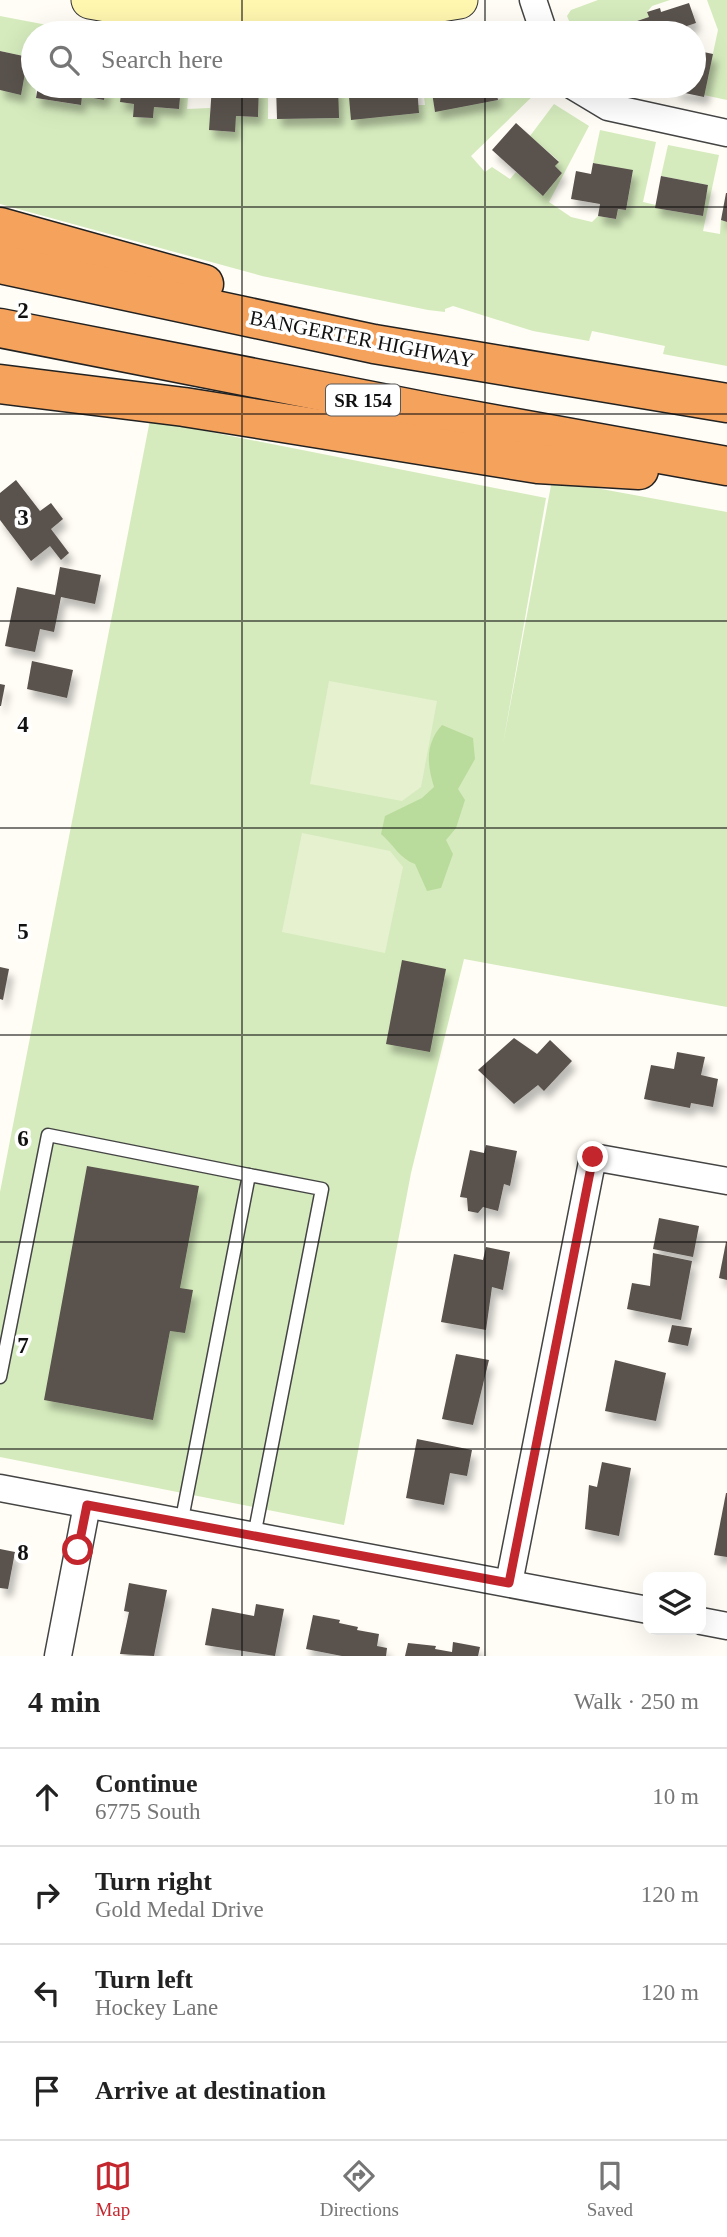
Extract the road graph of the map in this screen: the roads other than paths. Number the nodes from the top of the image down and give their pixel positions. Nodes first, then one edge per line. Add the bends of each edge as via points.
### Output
1 (90, 0) edge
2 (459, 0) edge
3 (533, 0) edge
4 (540, 21) edge
5 (593, 98) edge
6 (727, 133) edge
7 (0, 227) edge
8 (0, 264) edge
9 (0, 328) edge
10 (374, 344) junction
11 (0, 384) edge
12 (727, 403) edge
13 (727, 466) edge
14 (249, 1175) junction
15 (727, 1181) edge
16 (0, 1377) edge
17 (0, 1488) edge
18 (87, 1505) junction
19 (181, 1524) junction
20 (254, 1536) junction
21 (509, 1583) junction
22 (643, 1610) edge
23 (706, 1622) edge
24 (727, 1626) edge
25 (58, 1656) edge

1 - 2 street via 175,12 282,17 370,13
3 - 4 street
5 - 6 street via 608,107
7 - 10 highway via 254,299
8 - 10 highway, BANGERTER HIGHWAY
9 - 13 highway, SR 154
10 - 12 highway, BANGERTER HIGHWAY
11 - 13 highway via 184,407 538,464 628,470
14 - 16 lane via 48,1135
14 - 19 lane
14 - 20 lane via 322,1189
15 - 21 street via 593,1157
17 - 18 street
18 - 19 street
18 - 25 street
19 - 20 street
20 - 21 street
21 - 22 street
23 - 24 street

